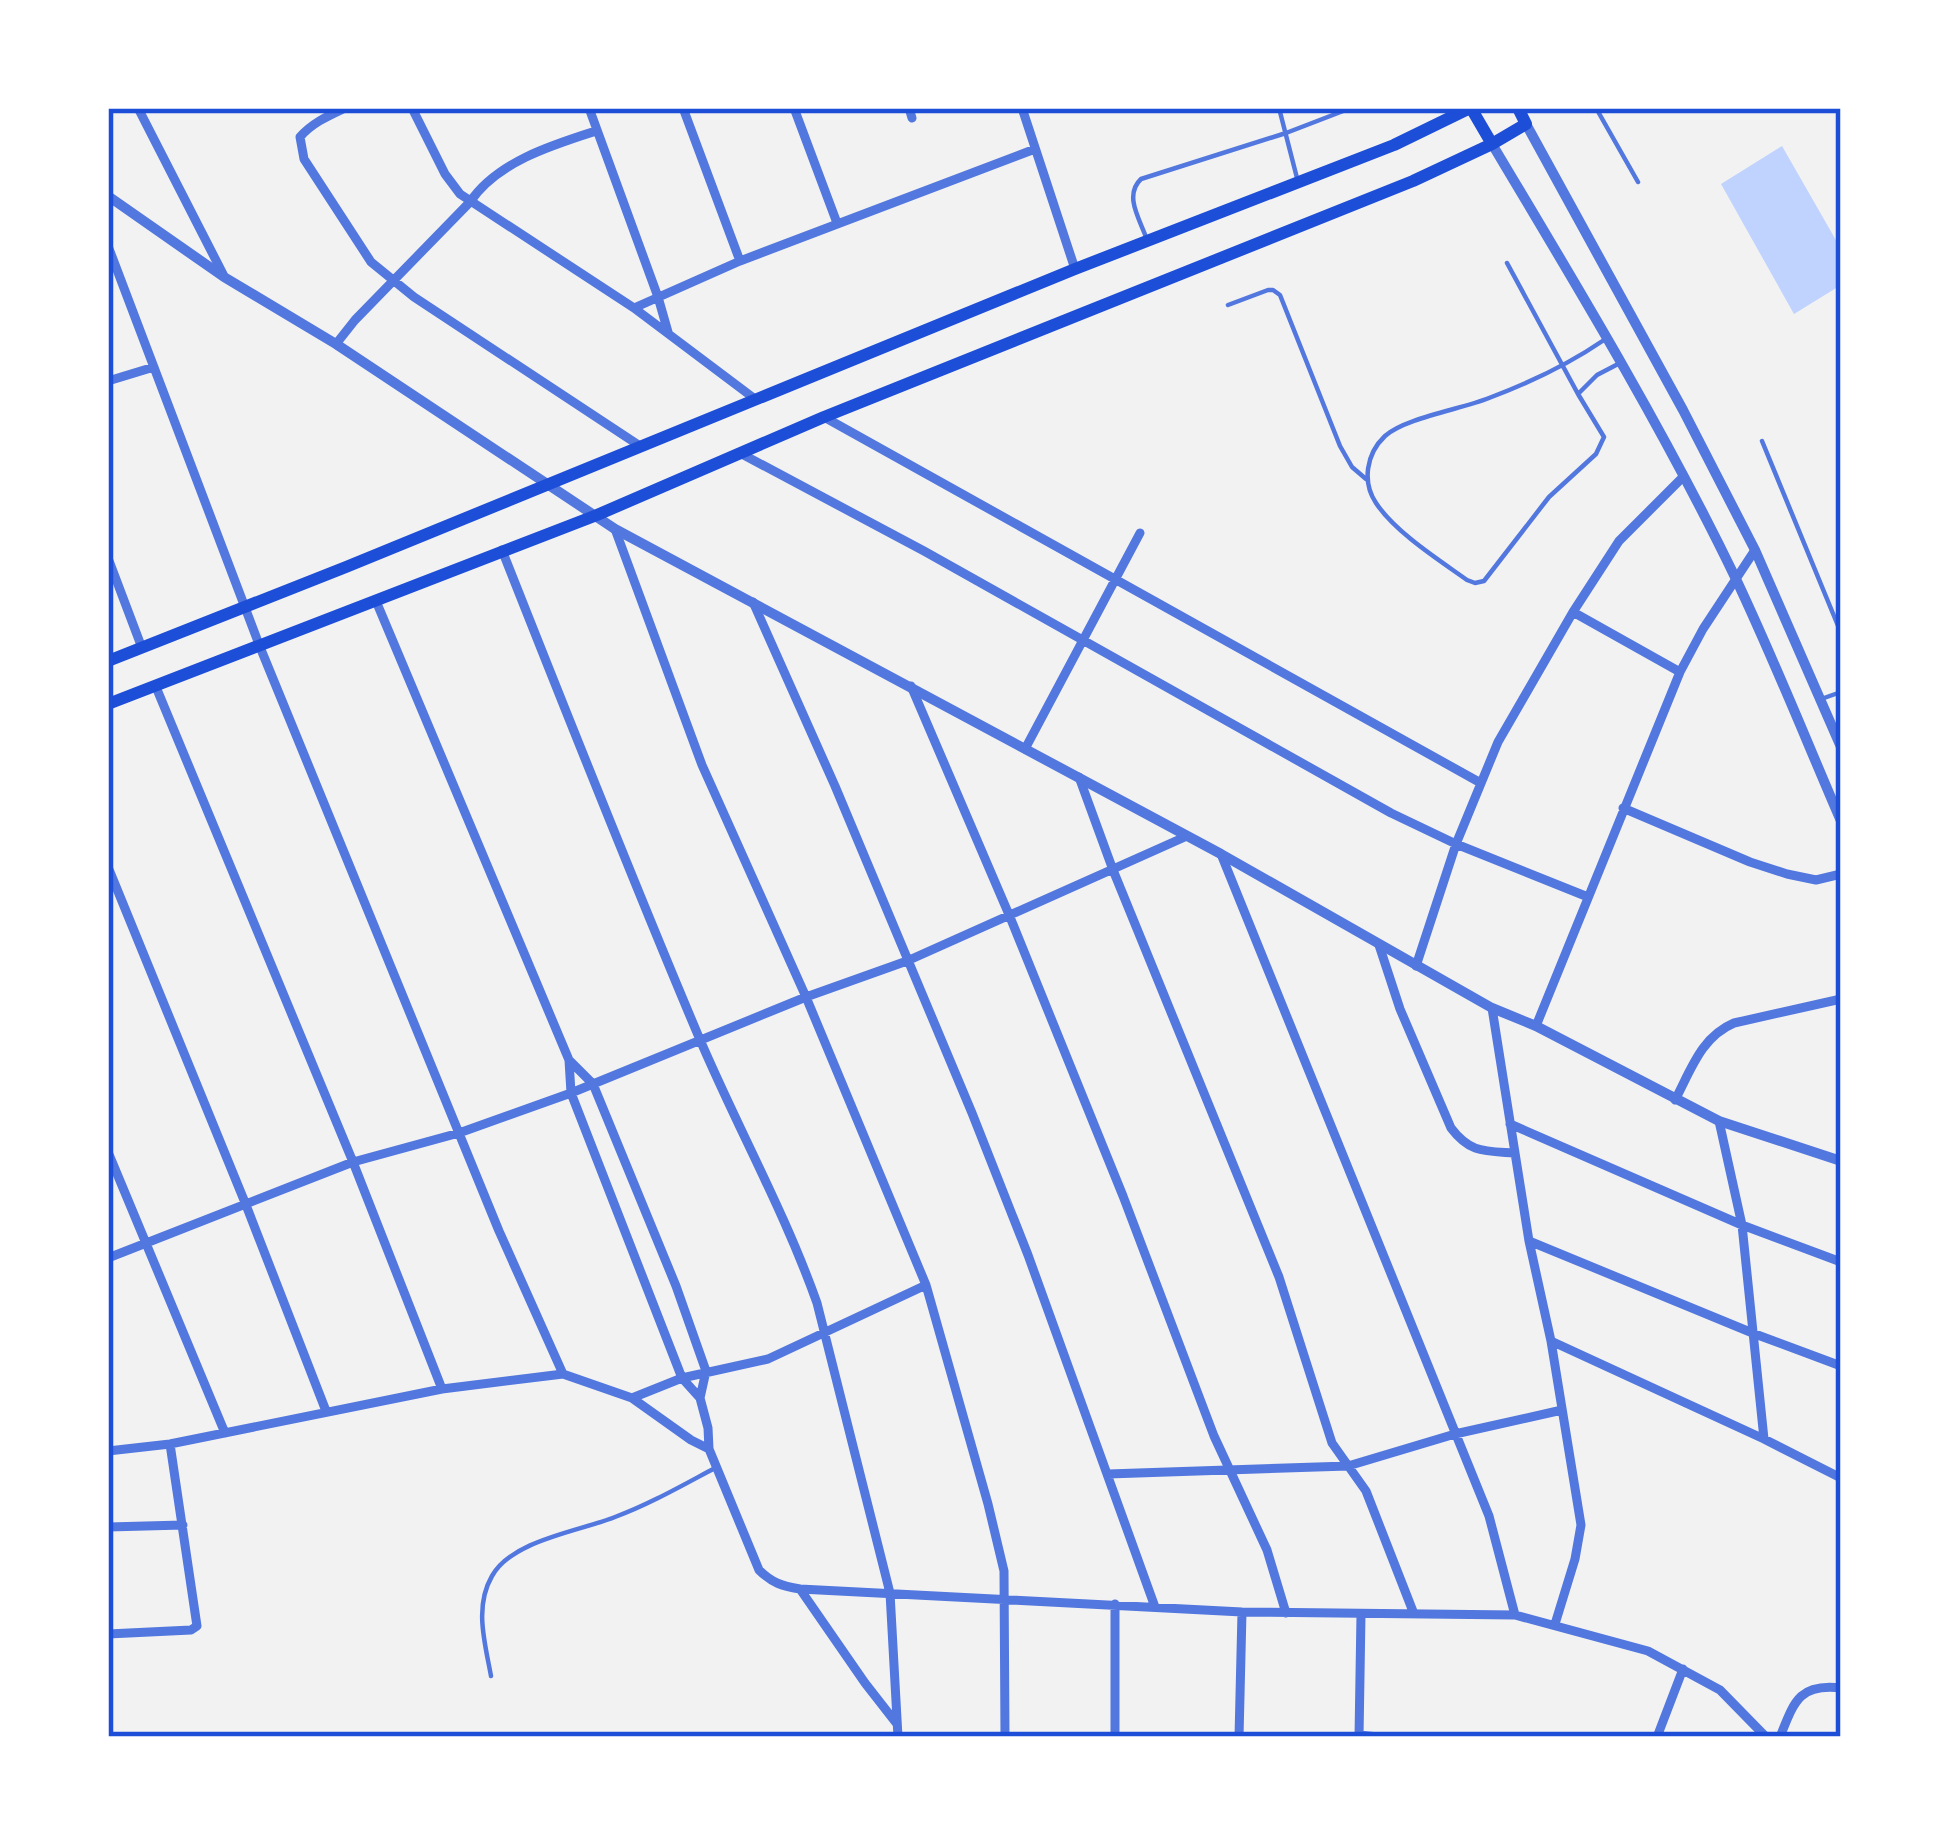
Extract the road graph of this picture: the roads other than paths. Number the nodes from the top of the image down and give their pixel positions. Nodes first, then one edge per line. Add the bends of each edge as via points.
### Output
1 (138, 108) edge
2 (345, 108) edge
3 (412, 108) edge
4 (590, 108) edge
5 (682, 108) edge
6 (794, 108) edge
7 (1022, 108) edge
8 (1279, 108) edge
9 (1351, 108) edge
10 (1471, 108) edge
11 (1518, 108) edge
12 (1596, 108) edge
13 (1340, 110) edge
14 (1526, 124) junction
15 (596, 131) junction
16 (1286, 133) junction
17 (1492, 144) junction
18 (1035, 149) junction
19 (1638, 182) dead end
20 (1298, 183) junction
21 (108, 196) edge
22 (470, 202) junction
23 (837, 223) junction
24 (1148, 242) junction
25 (108, 246) edge
26 (740, 261) junction
27 (1507, 263) dead end
28 (1076, 269) junction
29 (224, 277) junction
30 (394, 281) junction
31 (658, 297) junction
32 (1228, 305) dead end
33 (634, 308) junction
34 (668, 332) junction
35 (1606, 339) junction
36 (336, 344) junction
37 (1620, 363) junction
38 (1562, 366) junction
39 (154, 367) junction
40 (108, 381) edge
41 (1578, 394) junction
42 (755, 399) junction
43 (824, 418) junction
44 (1762, 441) dead end
45 (640, 446) junction
46 (740, 454) junction
47 (1683, 478) junction
48 (1366, 479) junction
49 (550, 484) junction
50 (597, 514) junction
51 (615, 529) junction
52 (1140, 533) dead end
53 (502, 550) junction
54 (1755, 550) junction
55 (108, 558) edge
56 (1116, 579) junction
57 (1736, 579) junction
58 (376, 601) junction
59 (753, 602) junction
60 (244, 606) junction
61 (1573, 613) junction
62 (1841, 633) edge
63 (1083, 639) junction
64 (260, 647) junction
65 (142, 648) junction
66 (108, 661) edge
67 (1680, 672) junction
68 (911, 686) junction
69 (156, 687) junction
70 (1841, 692) edge
71 (1820, 700) junction
72 (108, 704) edge
73 (1839, 739) edge
74 (1025, 748) junction
75 (1078, 777) junction
76 (1479, 782) junction
77 (1623, 808) junction
78 (1841, 821) edge
79 (1186, 836) junction
80 (1456, 844) junction
81 (1221, 854) junction
82 (108, 867) edge
83 (1113, 870) junction
84 (1841, 874) edge
85 (1588, 897) junction
86 (1010, 917) junction
87 (1379, 945) junction
88 (907, 961) junction
89 (1416, 966) junction
90 (806, 997) junction
91 (1841, 998) edge
92 (1492, 1008) junction
93 (1536, 1026) junction
94 (700, 1040) junction
95 (569, 1060) junction
96 (593, 1084) junction
97 (571, 1093) junction
98 (1675, 1100) junction
99 (1719, 1121) junction
100 (1510, 1124) junction
101 (459, 1133) junction
102 (108, 1152) edge
103 (1514, 1154) junction
104 (1841, 1161) edge
105 (353, 1162) junction
106 (247, 1205) junction
107 (1742, 1225) junction
108 (1529, 1240) junction
109 (146, 1244) junction
110 (108, 1258) edge
111 (1841, 1262) edge
112 (926, 1285) junction
113 (826, 1331) junction
114 (1754, 1334) junction
115 (1551, 1341) junction
116 (1841, 1366) edge
117 (706, 1371) junction
118 (563, 1374) junction
119 (682, 1378) junction
120 (442, 1389) junction
121 (700, 1398) junction
122 (632, 1399) junction
123 (1562, 1410) junction
124 (326, 1412) junction
125 (225, 1433) junction
126 (1455, 1434) junction
127 (1763, 1439) junction
128 (170, 1444) junction
129 (709, 1449) junction
130 (108, 1451) edge
131 (1348, 1466) junction
132 (716, 1468) junction
133 (1230, 1471) junction
134 (1108, 1474) junction
135 (1841, 1478) edge
136 (183, 1525) junction
137 (108, 1527) edge
138 (800, 1589) junction
139 (890, 1593) junction
140 (1005, 1599) junction
141 (1115, 1604) junction
142 (1155, 1607) junction
143 (1242, 1612) junction
144 (1286, 1612) junction
145 (1361, 1614) junction
146 (1414, 1614) junction
147 (1515, 1615) junction
148 (1555, 1624) junction
149 (108, 1634) edge
150 (1683, 1669) junction
151 (491, 1676) dead end
152 (1841, 1688) edge
153 (897, 1724) junction
154 (1359, 1736) edge
155 (898, 1737) edge
156 (1005, 1737) edge
157 (1115, 1737) edge
158 (1239, 1737) edge
159 (1378, 1737) edge
160 (1657, 1737) edge
161 (1766, 1737) edge
162 (1780, 1737) edge

1 - 29 street
2 - 30 street via 299,136 304,159 371,262
3 - 22 street via 445,174
4 - 15 street
5 - 26 street
6 - 23 street
7 - 18 street
8 - 16 lane
9 - 13 lane
10 - 17 main road
10 - 20 main road
11 - 14 main road
12 - 19 lane
13 - 16 lane
14 - 17 main road
14 - 54 street
15 - 22 street via 529,156
15 - 31 street
16 - 20 lane
16 - 24 lane via 1141,179 1132,194
17 - 35 street
17 - 43 main road
18 - 23 street
18 - 28 street
20 - 24 main road
21 - 29 street
22 - 30 street
22 - 33 street
23 - 26 street
24 - 28 main road
25 - 39 street
26 - 31 street
27 - 38 lane
28 - 42 main road
29 - 36 street
30 - 36 street
30 - 45 street
31 - 33 street
31 - 34 street
32 - 48 lane via 1268,290 1280,295 1340,446
33 - 34 street
34 - 42 street
35 - 37 street
35 - 38 lane
36 - 49 street
37 - 41 lane
37 - 47 street
38 - 41 lane
38 - 48 lane via 1392,431
39 - 40 street
39 - 60 street
41 - 48 lane via 1600,427 1601,446 1484,581 1467,580 1387,517
42 - 45 main road
43 - 46 main road
43 - 56 street
44 - 62 lane
45 - 49 main road
46 - 50 main road
46 - 63 street
47 - 57 street
47 - 61 street via 1619,541
49 - 50 street
49 - 60 main road
50 - 51 street
50 - 53 main road
51 - 59 street
51 - 90 street via 702,765
52 - 56 street
53 - 58 main road
53 - 94 street
54 - 57 street
54 - 71 street
55 - 65 street
56 - 63 street
56 - 76 street
57 - 67 street
57 - 78 street
58 - 64 main road
58 - 95 street
59 - 68 street
59 - 88 street
60 - 64 street
60 - 65 main road
61 - 67 street
61 - 76 street
63 - 74 street
63 - 80 street
64 - 69 main road
64 - 101 street
65 - 66 main road
67 - 77 street
68 - 74 street
68 - 86 street
69 - 72 main road
69 - 105 street
70 - 71 lane
71 - 73 street
74 - 75 street
75 - 79 street
75 - 83 street
76 - 80 street
77 - 84 street via 1787,874
77 - 85 street
79 - 81 street
79 - 83 street
80 - 85 street
80 - 89 street
81 - 87 street
81 - 126 street
82 - 106 street
83 - 86 street
83 - 131 street via 1279,1277 1332,1443
85 - 93 street
86 - 88 street
86 - 133 street
87 - 89 street
87 - 103 street via 1451,1128 1478,1150
88 - 90 street
88 - 134 street
89 - 92 street
90 - 94 street
90 - 112 street
91 - 98 street via 1719,1030
92 - 93 street
92 - 100 street
93 - 98 street
94 - 96 street
94 - 113 street via 803,1261
95 - 96 street
95 - 97 street
96 - 97 street
96 - 117 street
97 - 101 street
97 - 119 street
98 - 99 street
99 - 104 street
99 - 107 street
100 - 103 street
100 - 107 street
101 - 105 street
101 - 118 street
102 - 109 street
103 - 108 street
105 - 106 street
105 - 120 street
106 - 109 street
106 - 124 street
107 - 111 street
107 - 114 street
108 - 114 street
108 - 115 street
109 - 110 street
109 - 125 street
112 - 113 street
112 - 140 street via 999,1549
113 - 117 street via 768,1359
113 - 139 street
114 - 116 street
114 - 127 street
115 - 123 street
115 - 127 street
117 - 119 street
117 - 121 street
118 - 120 street
118 - 122 street
119 - 121 street
119 - 122 street
120 - 124 street
121 - 129 street
122 - 129 street
123 - 126 street
123 - 148 street via 1581,1525
124 - 125 street
125 - 128 street
126 - 131 street
126 - 147 street via 1489,1516
127 - 135 street
128 - 130 street
128 - 136 street
129 - 132 street
131 - 133 street
131 - 146 street via 1366,1491
132 - 138 street via 759,1570 779,1586
132 - 151 lane via 500,1564 481,1616
133 - 134 street
133 - 144 street
134 - 142 street
136 - 137 street
136 - 149 street via 196,1628
138 - 139 street
138 - 153 street
139 - 140 street
139 - 153 street
140 - 141 street
140 - 156 street
141 - 142 street
141 - 157 street
142 - 143 street
143 - 144 street
143 - 158 street
144 - 145 street
145 - 146 street
145 - 154 street
146 - 147 street
147 - 148 street
148 - 150 street
150 - 160 street
150 - 161 street via 1720,1690
152 - 162 street via 1804,1692
153 - 155 street
154 - 159 street

